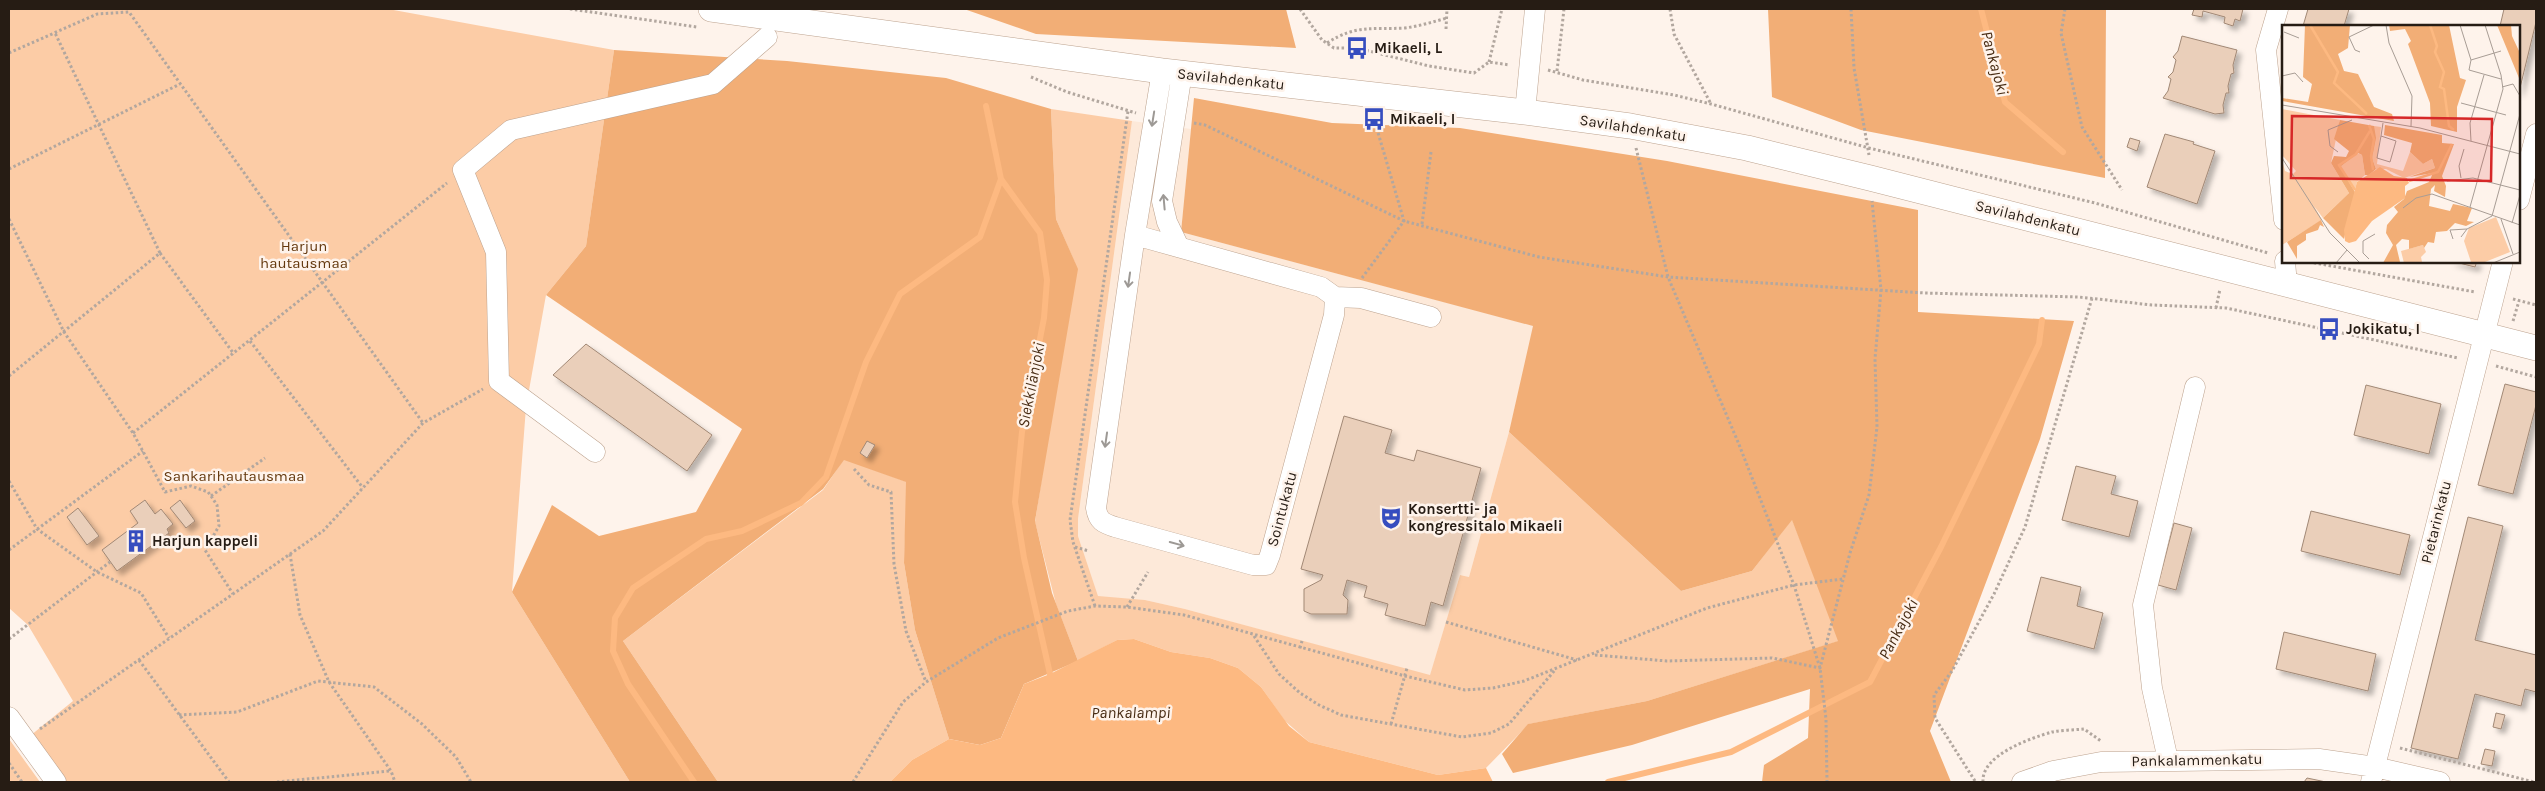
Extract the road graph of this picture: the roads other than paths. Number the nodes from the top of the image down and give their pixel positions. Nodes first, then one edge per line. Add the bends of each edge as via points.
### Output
1 (1535, 9) edge
2 (2278, 9) edge
3 (705, 18) edge
4 (767, 37) dead end
5 (1172, 72) junction
6 (1525, 112) junction
7 (2536, 134) edge
8 (2520, 196) edge
9 (2282, 201) edge
10 (1135, 235) junction
11 (1179, 248) junction
12 (2503, 262) edge
13 (2283, 267) edge
14 (1335, 297) junction
15 (1432, 317) dead end
16 (2483, 335) junction
17 (2536, 348) edge
18 (2196, 387) dead end
19 (594, 452) dead end
20 (9, 717) edge
21 (2168, 760) junction
22 (2373, 775) edge
23 (56, 782) edge
24 (2022, 782) edge
25 (2440, 782) edge

1 - 6 street
2 - 9 street via 2266,50
3 - 5 main road, Savilahdenkatu
4 - 19 street via 713,84 511,130 463,170 496,252 499,381
5 - 6 main road, Savilahdenkatu
5 -> 10 street, Sointukatu via 1154,116
11 -> 5 street via 1162,201 1175,120
6 - 13 main road, Savilahdenkatu via 1630,126 1747,148 2091,234
7 - 8 street
10 - 11 street
10 -> 14 street, Sointukatu via 1096,508 1097,517 1115,527 1253,565 1266,565 1336,306
11 - 14 street via 1321,287
12 - 16 street, Pietarinkatu
13 - 16 main road, Savilahdenkatu
14 - 15 street via 1361,298
16 - 17 main road, Savilahdenkatu
16 - 22 street, Pietarinkatu
18 - 21 street via 2143,605 2152,688
20 - 23 street
21 - 22 street, Pankalammenkatu via 2319,759
21 - 24 street, Pankalammenkatu via 2101,762 2053,770
22 - 25 street, Pankalammenkatu

